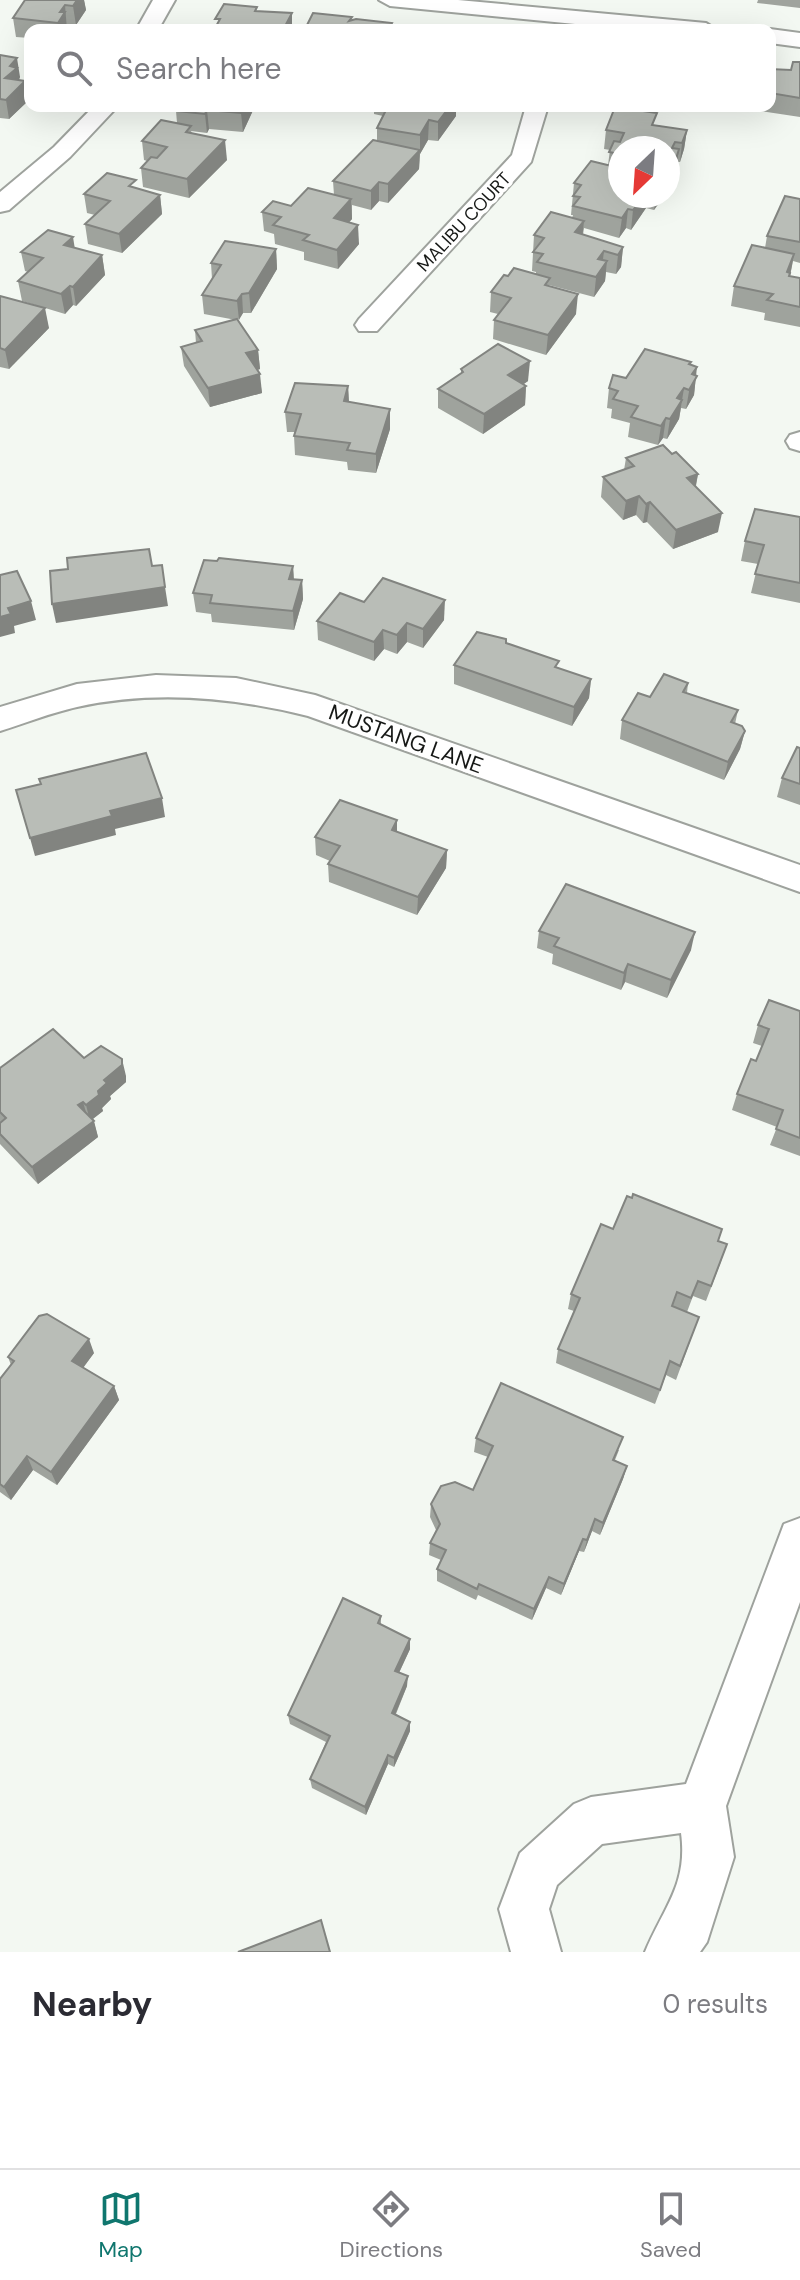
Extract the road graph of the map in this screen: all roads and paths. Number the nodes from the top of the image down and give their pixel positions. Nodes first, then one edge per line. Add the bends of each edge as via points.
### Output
1 (164, 0) edge
2 (390, 0) edge
3 (560, 23) edge
4 (150, 24) edge
5 (581, 24) edge
6 (776, 37) edge
7 (800, 40) edge
8 (101, 112) edge
9 (535, 112) edge
10 (0, 205) edge
11 (368, 325) dead end
12 (0, 719) edge
13 (800, 879) edge
14 (800, 1540) edge
15 (702, 1806) junction
16 (536, 1952) edge
17 (670, 1952) edge

1 - 4 street
2 - 3 street
3 - 5 street
6 - 7 street
8 - 10 street
9 - 11 street, MALIBU COURT via 523,157
12 - 13 street, MUSTANG LANE via 62,699 132,687 203,685 260,692 315,706
14 - 15 street
15 - 16 street via 591,1821 537,1870 524,1909
15 - 17 street via 709,1857 689,1924

